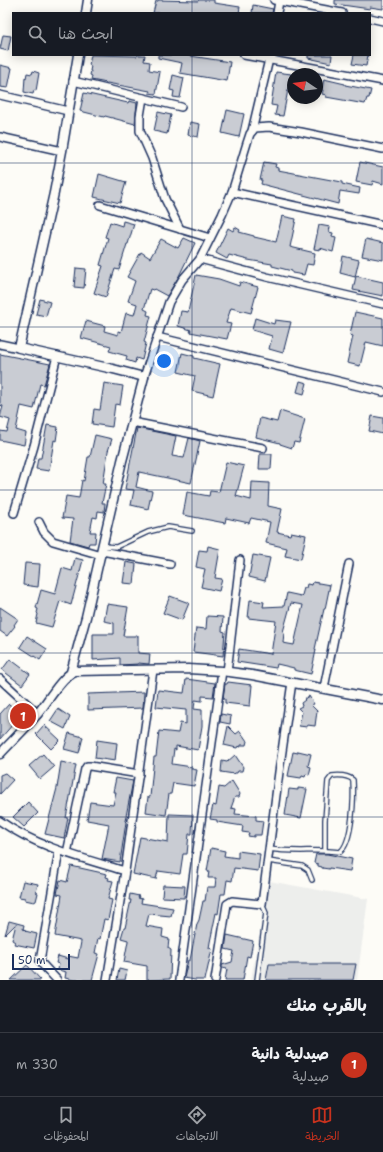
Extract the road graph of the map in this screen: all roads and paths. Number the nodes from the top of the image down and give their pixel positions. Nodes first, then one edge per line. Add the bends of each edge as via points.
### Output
1 (88, 0) edge
2 (276, 0) edge
3 (86, 12) edge
4 (277, 12) edge
5 (337, 12) edge
6 (371, 18) edge
7 (383, 21) edge
8 (78, 56) edge
9 (257, 56) edge
10 (270, 57) edge
11 (73, 81) junction
12 (383, 82) edge
13 (0, 95) edge
14 (143, 98) junction
15 (181, 107) dead end
16 (68, 111) junction
17 (252, 131) junction
18 (0, 137) edge
19 (383, 150) edge
20 (62, 151) junction
21 (232, 192) junction
22 (100, 205) dead end
23 (383, 225) edge
24 (180, 229) junction
25 (210, 238) junction
26 (200, 259) junction
27 (383, 304) edge
28 (157, 337) junction
29 (0, 344) edge
30 (19, 348) junction
31 (57, 356) junction
32 (144, 377) junction
33 (383, 392) edge
34 (132, 422) junction
35 (263, 448) dead end
36 (14, 513) dead end
37 (39, 522) dead end
38 (192, 531) dead end
39 (102, 550) junction
40 (240, 560) dead end
41 (170, 564) dead end
42 (349, 564) dead end
43 (153, 670) junction
44 (71, 672) junction
45 (225, 672) junction
46 (0, 679) edge
47 (292, 682) junction
48 (324, 688) junction
49 (383, 700) edge
50 (38, 714) junction
51 (0, 754) edge
52 (139, 774) junction
53 (0, 821) edge
54 (269, 849) junction
55 (325, 850) junction
56 (60, 851) junction
57 (67, 853) junction
58 (268, 861) junction
59 (125, 871) junction
60 (312, 880) dead end
61 (262, 904) junction
62 (57, 980) edge
63 (107, 980) edge
64 (179, 980) edge
65 (215, 980) edge
66 (257, 980) edge

1 - 3 street
2 - 4 street
2 - 5 street
6 - 7 street
8 - 11 street
9 - 10 street
10 - 12 street
10 - 17 street
11 - 14 street
11 - 16 street
13 - 16 street
14 - 15 street
14 - 24 street via 140,131 165,199
16 - 20 street
17 - 19 street via 255,128 269,126
17 - 21 street
18 - 20 street
20 - 30 street
21 - 23 street
21 - 25 street
22 - 24 street
24 - 25 street
25 - 26 street
26 - 27 street
26 - 28 street via 172,295
28 - 32 street
28 - 33 street
29 - 30 street
30 - 31 street
31 - 32 street
31 - 36 street
32 - 34 street
34 - 35 street
34 - 39 street
37 - 39 street via 53,541
38 - 39 lane via 168,527
39 - 41 street
39 - 44 street
40 - 45 street
42 - 48 street
43 - 44 street
43 - 45 street
43 - 52 street
44 - 50 street
45 - 47 street
45 - 64 street
46 - 50 street
47 - 48 street
47 - 54 street
48 - 49 street
50 - 51 street
52 - 57 street via 87,766
52 - 59 street
53 - 56 street
54 - 55 lane via 283,852
54 - 58 street
55 - 55 lane via 340,852 347,840 354,790 353,780 349,776 332,776 328,781
56 - 57 street
56 - 62 street via 40,961
57 - 59 street
58 - 60 lane via 302,866 308,870
58 - 61 street
59 - 63 street
61 - 65 street via 232,901 227,904
61 - 66 lane via 266,913

